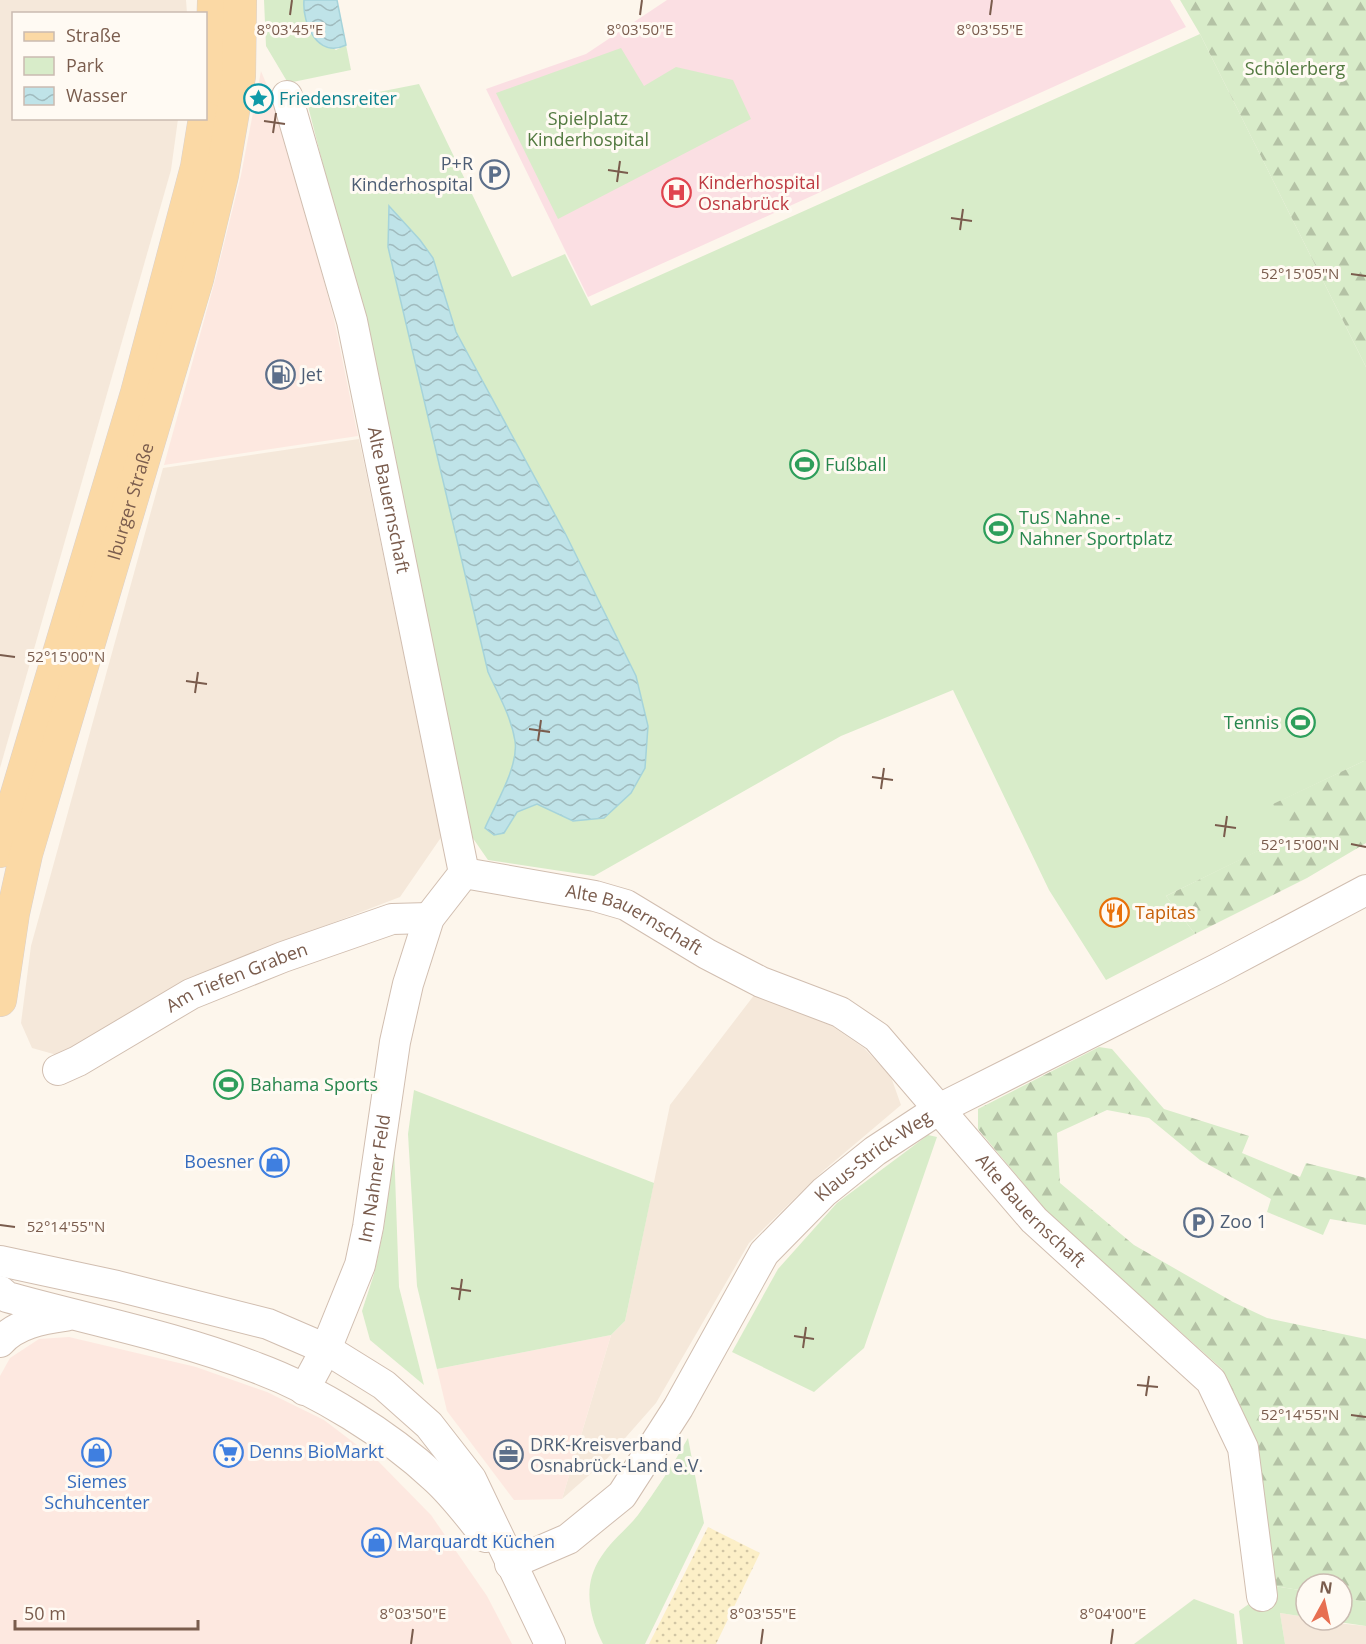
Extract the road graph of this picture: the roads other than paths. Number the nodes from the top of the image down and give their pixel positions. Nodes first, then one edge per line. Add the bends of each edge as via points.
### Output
1 (214, 0) edge
2 (240, 0) edge
3 (287, 96) dead end
4 (207, 105) edge
5 (205, 120) edge
6 (0, 852) edge
7 (464, 873) junction
8 (1366, 890) edge
9 (429, 918) junction
10 (0, 1000) edge
11 (58, 1070) dead end
12 (939, 1109) junction
13 (0, 1261) edge
14 (0, 1291) edge
15 (72, 1315) junction
16 (0, 1342) edge
17 (326, 1349) junction
18 (304, 1390) junction
19 (510, 1564) junction
20 (1262, 1596) dead end
21 (550, 1644) edge

1 - 4 main road, Iburger Straße
2 - 10 main road, Iburger Straße via 239,76 222,175 202,256 26,854
3 - 7 street, Alte Bauernschaft via 352,321
5 - 6 main road, Iburger Straße via 197,166 139,384
7 - 9 street, Im Nahner Feld
7 - 12 street, Alte Bauernschaft via 626,905 761,982 840,1012 877,1037
8 - 12 street, Klaus-Strick-Weg
9 - 11 street, Am Tiefen Graben via 392,920 190,994
9 - 17 street, Im Nahner Feld via 395,1042 360,1265
12 - 19 street, Klaus-Strick-Weg via 824,1192 764,1252 678,1408 622,1495 568,1539
12 - 20 street, Alte Bauernschaft via 1034,1220 1210,1381 1243,1448
13 - 17 street via 268,1324
14 - 15 street via 6,1297
15 - 16 street via 28,1324
15 - 18 street via 201,1349 259,1368
17 - 18 street, Im Nahner Feld
17 - 19 street via 384,1385 429,1425 471,1479
18 - 19 street via 382,1435 436,1479
19 - 21 street

